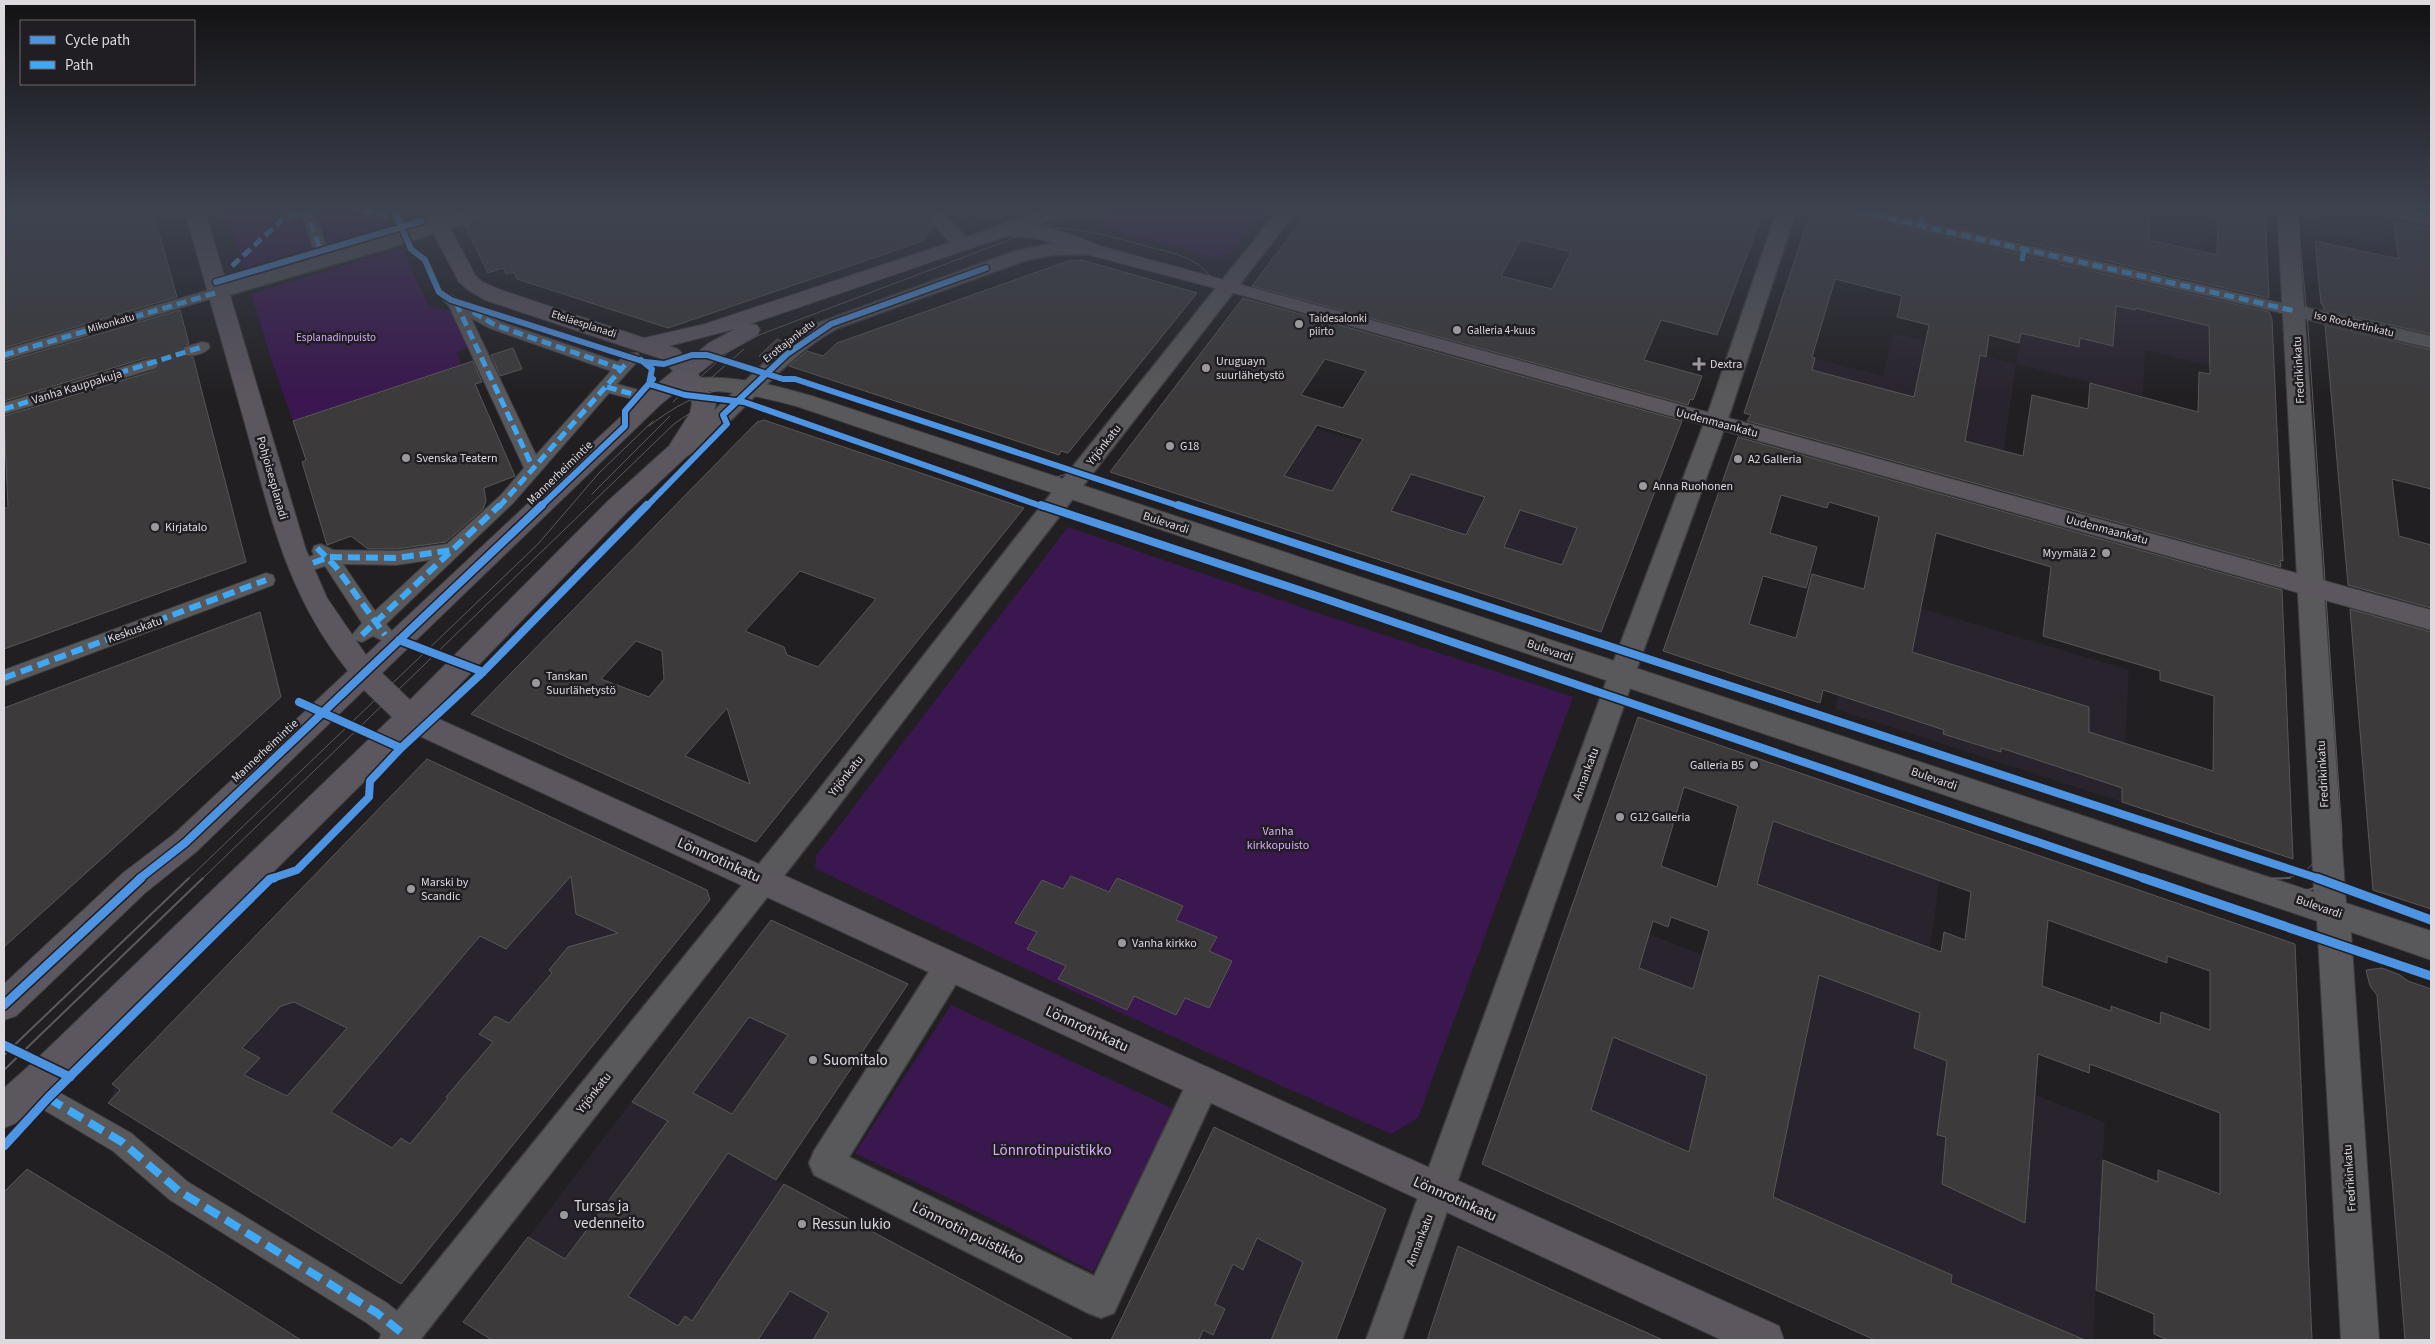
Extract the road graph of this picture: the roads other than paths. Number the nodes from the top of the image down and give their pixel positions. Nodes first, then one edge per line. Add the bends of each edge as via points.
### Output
1 (213, 271) edge
2 (292, 271) edge
3 (461, 271) edge
4 (886, 271) edge
5 (978, 271) edge
6 (1167, 271) edge
7 (1241, 271) edge
8 (1767, 271) edge
9 (2144, 271) edge
10 (2286, 271) edge
11 (1229, 286) junction
12 (219, 292) junction
13 (800, 301) junction
14 (2286, 309) junction
15 (2431, 342) edge
16 (4, 354) edge
17 (634, 357) junction
18 (150, 364) tunnel mouth
19 (690, 378) junction
20 (607, 387) junction
21 (751, 387) junction
22 (665, 390) joint
23 (636, 395) dead end
24 (4, 410) edge
25 (1715, 422) junction
26 (678, 451) junction
27 (533, 468) junction
28 (1068, 490) junction
29 (453, 550) junction
30 (266, 580) dead end
31 (2311, 586) junction
32 (2431, 620) edge
33 (364, 673) junction
34 (1622, 675) junction
35 (4, 678) edge
36 (410, 716) junction
37 (763, 880) junction
38 (2332, 912) junction
39 (2431, 945) edge
40 (950, 966) junction
41 (4, 1005) edge
42 (1204, 1083) junction
43 (48, 1098) dead end
44 (4, 1111) edge
45 (1438, 1191) junction
46 (404, 1338) edge
47 (1384, 1340) edge
48 (1765, 1340) edge
49 (2360, 1340) edge

1 - 12 main road, Pohjoisesplanadi
2 - 12 street
3 - 17 main road, Eteläesplanadi via 475,286
4 - 13 main road, Erottajankatu
5 - 21 street, Erottajankatu via 830,324 799,345
6 - 11 main road, Uudenmaankatu
7 - 11 street, Yrjönkatu
8 - 25 street, Annankatu
9 - 14 street
10 - 14 street, Fredrikinkatu
11 - 25 main road, Uudenmaankatu
11 - 28 street, Yrjönkatu
12 - 16 street, Mikonkatu
12 - 33 main road, Pohjoisesplanadi via 299,568 307,587
13 - 17 main road, Erottajankatu
13 - 19 main road, Erottajankatu via 730,339
14 - 15 street, Iso Roobertinkatu
14 - 31 street, Fredrikinkatu
17 - 19 main road, Eteläesplanadi via 670,354
17 - 20 street
17 - 27 street via 495,325 453,302
18 - 24 street, Vanha Kauppakuja
19 - 21 street, Bulevardi
19 - 22 street, Bulevardi
19 - 26 main road via 702,397 703,410
20 - 23 street
20 - 27 street
21 - 26 street via 710,427
21 - 28 street, Bulevardi via 804,401
22 - 33 main road, Mannerheimintie
25 - 31 main road, Uudenmaankatu
25 - 34 street, Annankatu
26 - 36 main road via 617,507
27 - 29 street via 507,499
28 - 34 street, Bulevardi
28 - 37 street, Yrjönkatu
29 - 29 street via 374,631 320,556 396,558
30 - 35 street, Keskuskatu
31 - 32 main road, Uudenmaankatu
31 - 38 street, Fredrikinkatu
33 - 36 main road, Pohjoisesplanadi
33 - 41 main road, Mannerheimintie via 185,843 134,883
34 - 38 street, Bulevardi
34 - 45 street, Annankatu
36 - 37 main road, Lönnrotinkatu via 424,726
36 - 44 main road via 52,1068
37 - 40 main road, Lönnrotinkatu
37 - 46 street, Yrjönkatu
38 - 39 street, Bulevardi
38 - 49 street, Fredrikinkatu
40 - 42 main road, Lönnrotinkatu
40 - 42 street, Lönnrotin puistikko via 826,1163 1101,1300
42 - 45 main road, Lönnrotinkatu
43 - 46 street via 122,1142 179,1191 376,1313
45 - 47 street, Annankatu
45 - 48 main road, Lönnrotinkatu

